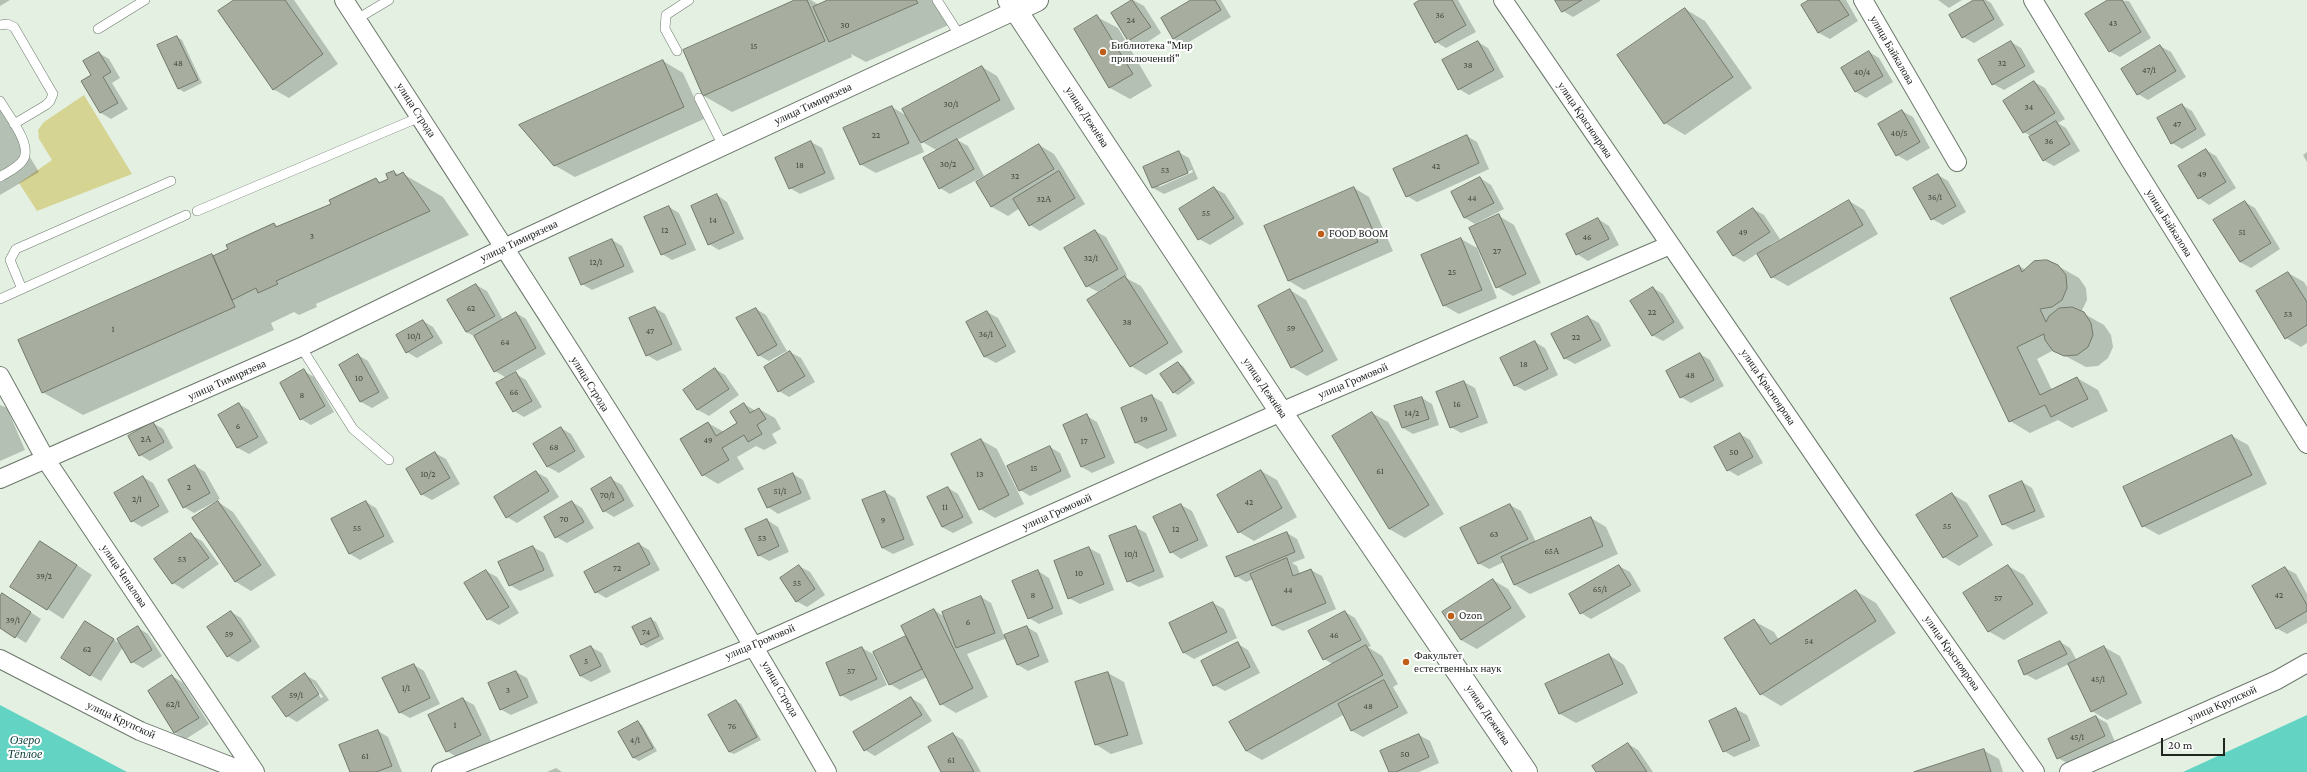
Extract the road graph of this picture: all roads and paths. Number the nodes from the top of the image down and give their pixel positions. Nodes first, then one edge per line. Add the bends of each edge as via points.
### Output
1 (145, 0) edge
2 (344, 0) edge
3 (389, 0) edge
4 (689, 0) edge
5 (937, 0) edge
6 (1037, 0) edge
7 (1503, 0) edge
8 (1863, 0) edge
9 (2033, 0) edge
10 (1012, 5) edge
11 (357, 19) junction
12 (0, 25) edge
13 (98, 29) dead end
14 (960, 36) junction
15 (677, 51) dead end
16 (700, 98) dead end
17 (0, 101) edge
18 (420, 117) junction
19 (14, 124) junction
20 (724, 146) junction
21 (1956, 162) dead end
22 (0, 177) edge
23 (171, 181) dead end
24 (197, 210) dead end
25 (186, 216) dead end
26 (1670, 245) junction
27 (504, 248) junction
28 (22, 289) junction
29 (0, 299) edge
30 (301, 347) junction
31 (0, 376) edge
32 (1281, 412) junction
33 (2307, 444) edge
34 (46, 460) junction
35 (389, 460) dead end
36 (0, 478) edge
37 (755, 646) junction
38 (0, 659) edge
39 (2307, 663) edge
40 (245, 772) edge
41 (255, 772) edge
42 (440, 772) edge
43 (827, 772) edge
44 (1526, 772) edge
45 (2035, 772) edge
46 (2069, 772) edge

1 - 13 lane
2 - 11 street, улица Строда
3 - 11 lane
4 - 15 lane via 666,15 665,28
5 - 14 lane
6 - 10 main road, улица Тимирязева
7 - 26 street, улица Красноярова
8 - 21 street, улица Байкалова
9 - 33 street, улица Байкалова
10 - 14 street, улица Тимирязева
10 - 32 main road, улица Дежнёва
11 - 18 street, улица Строда
12 - 19 lane via 14,27 53,94 50,101
14 - 20 street, улица Тимирязева
16 - 20 lane
17 - 19 lane
18 - 24 lane
18 - 27 street, улица Строда
19 - 22 lane via 26,146 26,153 19,165
20 - 27 street, улица Тимирязева
23 - 28 lane via 16,249 10,260
25 - 28 lane
26 - 32 street, улица Громовой
26 - 45 street, улица Красноярова
27 - 30 street, улица Тимирязева
27 - 37 street, улица Строда
28 - 29 lane
30 - 34 street, улица Тимирязева
30 - 35 lane via 353,429
31 - 34 street, улица Чепалова
32 - 37 street, улица Громовой
32 - 44 main road, улица Дежнёва
34 - 36 street, улица Тимирязева
34 - 41 street, улица Чепалова
37 - 42 street, улица Громовой
37 - 43 street, улица Строда
38 - 40 street, улица Крупской via 140,730
39 - 46 street, улица Крупской via 2277,680

